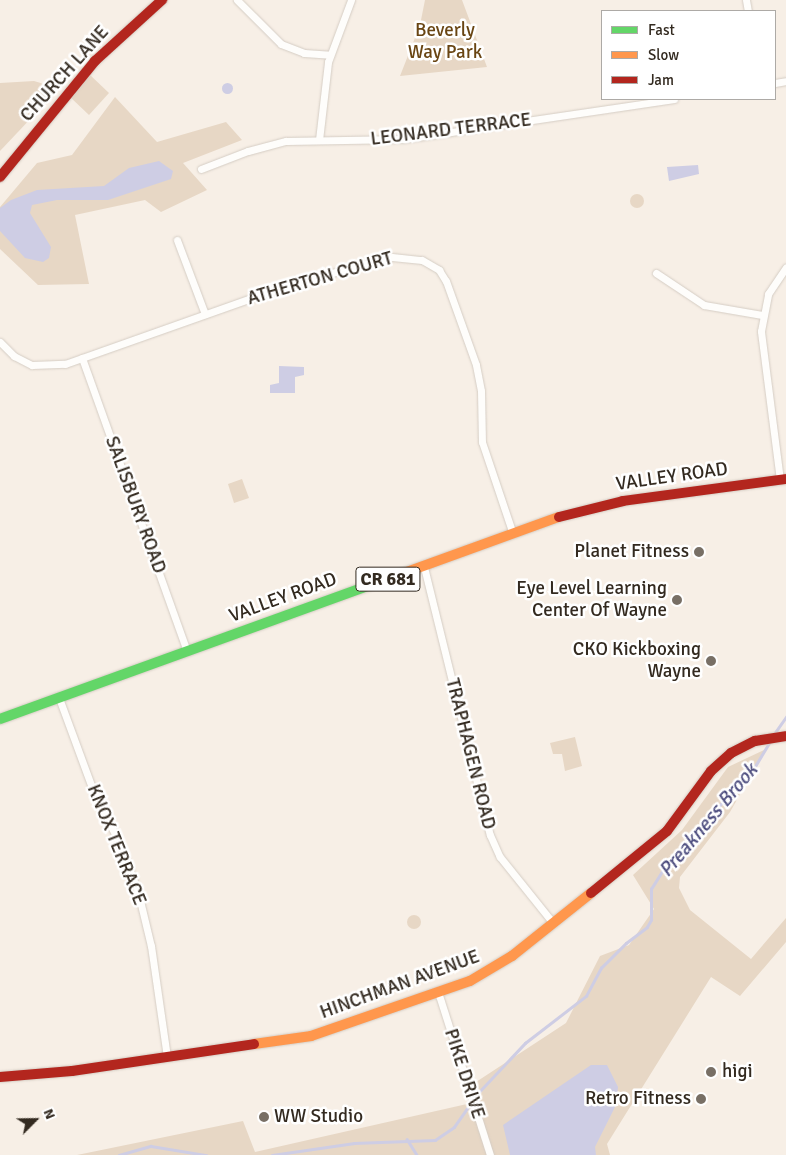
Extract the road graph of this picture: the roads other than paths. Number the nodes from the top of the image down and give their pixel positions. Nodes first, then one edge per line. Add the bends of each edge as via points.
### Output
1 (162, 0) edge
2 (237, 0) edge
3 (351, 0) edge
4 (330, 55) junction
5 (667, 100) edge
6 (319, 140) junction
7 (201, 169) dead end
8 (0, 177) edge
9 (177, 240) dead end
10 (786, 267) edge
11 (656, 273) dead end
12 (204, 314) junction
13 (762, 315) junction
14 (0, 342) edge
15 (82, 358) junction
16 (783, 479) edge
17 (513, 534) junction
18 (424, 566) junction
19 (187, 651) junction
20 (59, 698) junction
21 (0, 719) edge
22 (778, 737) edge
23 (553, 923) junction
24 (438, 992) junction
25 (167, 1057) junction
26 (0, 1077) edge
27 (490, 1155) edge

1 - 8 street, CHURCH LANE via 95,61
2 - 4 street via 281,44 304,52
3 - 4 street
4 - 6 street
5 - 6 street, LEONARD TERRACE via 404,139
6 - 7 street, LEONARD TERRACE via 267,145
9 - 12 street
10 - 13 street via 768,294
11 - 13 street via 704,305
12 - 15 street, ATHERTON COURT
12 - 17 street, ATHERTON COURT via 294,283 392,257 415,258 431,264 446,281 476,365 481,391 482,442
13 - 16 street via 761,330
14 - 15 street, ATHERTON COURT via 14,356 32,365 54,366
15 - 19 street, SALISBURY ROAD
16 - 17 street, VALLEY ROAD / CR 681 via 592,507
17 - 18 street, VALLEY ROAD / CR 681
18 - 19 street, VALLEY ROAD / CR 681
18 - 23 street, TRAPHAGEN ROAD via 490,834 500,857
19 - 20 street, VALLEY ROAD / CR 681
20 - 21 street, VALLEY ROAD / CR 681
20 - 25 street, KNOX TERRACE via 94,792 119,842 138,892 152,946
22 - 23 street, HINCHMAN AVENUE via 742,746 720,762 666,831
23 - 24 street, HINCHMAN AVENUE via 499,966
24 - 25 street, HINCHMAN AVENUE via 318,1034
24 - 27 street, PIKE DRIVE
25 - 26 street, HINCHMAN AVENUE via 64,1072

